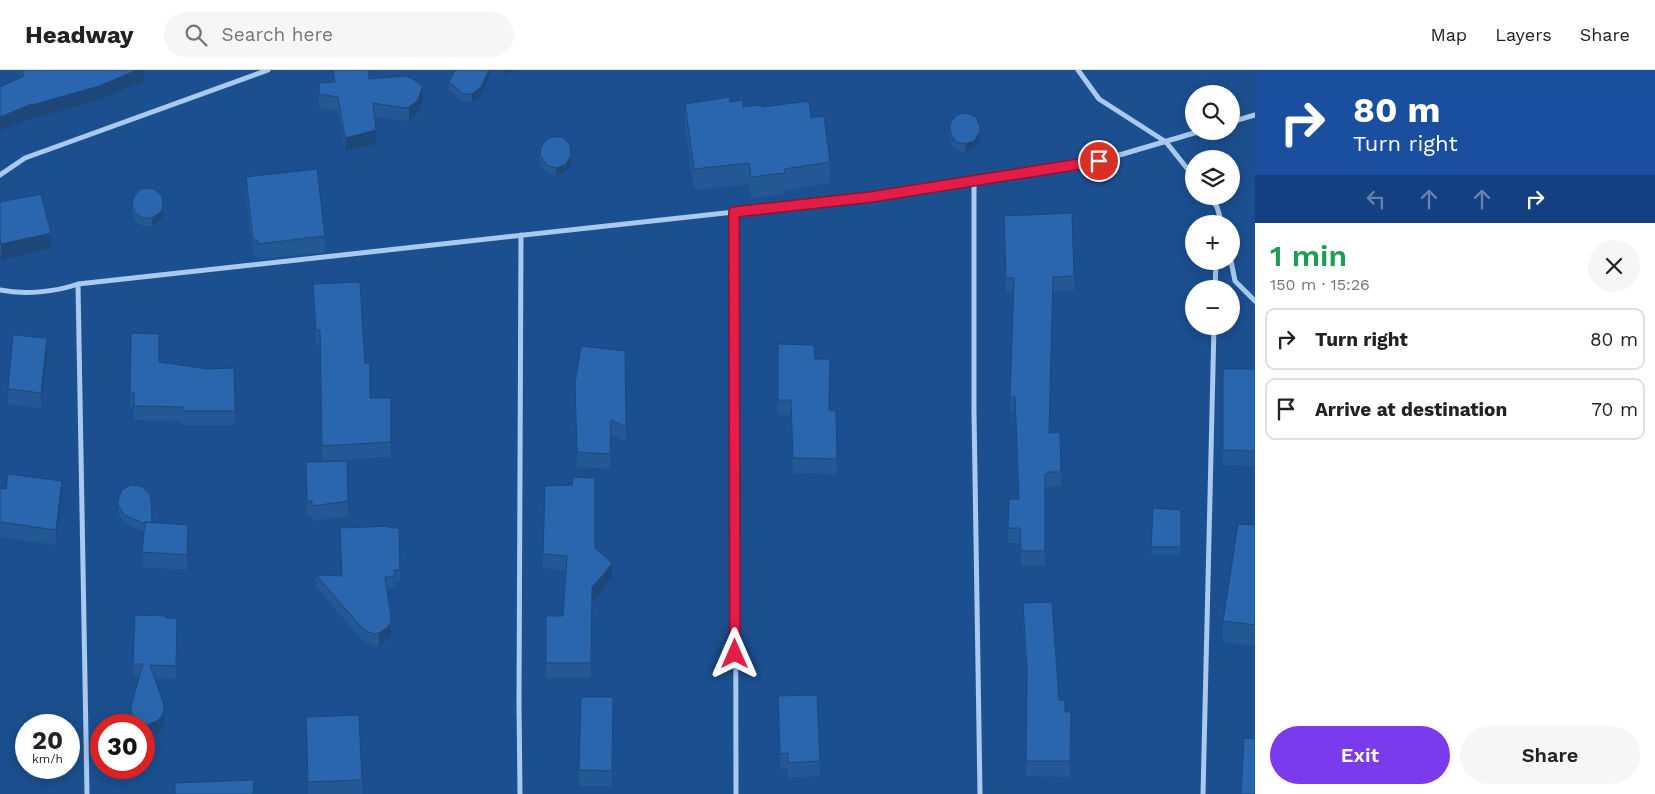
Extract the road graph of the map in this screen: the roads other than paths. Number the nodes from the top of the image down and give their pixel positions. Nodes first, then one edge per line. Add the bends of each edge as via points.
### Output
1 (268, 70) edge
2 (1078, 70) edge
3 (1255, 115) edge
4 (1240, 119) edge
5 (1185, 136) edge
6 (1166, 142) junction
7 (1185, 166) edge
8 (0, 175) edge
9 (974, 181) junction
10 (1218, 207) joint
11 (734, 212) junction
12 (1218, 215) edge
13 (1220, 215) edge
14 (521, 236) junction
15 (1232, 270) edge
16 (78, 284) junction
17 (0, 290) edge
18 (1255, 301) edge
19 (1214, 335) edge
20 (88, 794) edge
21 (520, 794) edge
22 (736, 794) edge
23 (980, 794) edge
24 (1202, 794) edge

1 - 8 street via 25,158
2 - 6 street via 1099,99
3 - 4 street
5 - 6 street
6 - 7 street
6 - 9 street via 1099,161
9 - 11 street via 871,197
9 - 23 street
10 - 12 street
10 - 13 street
11 - 14 street
11 - 22 street
14 - 16 street
14 - 21 street
15 - 18 street via 1235,280
16 - 17 street via 61,290 11,293
16 - 20 street
19 - 24 street

